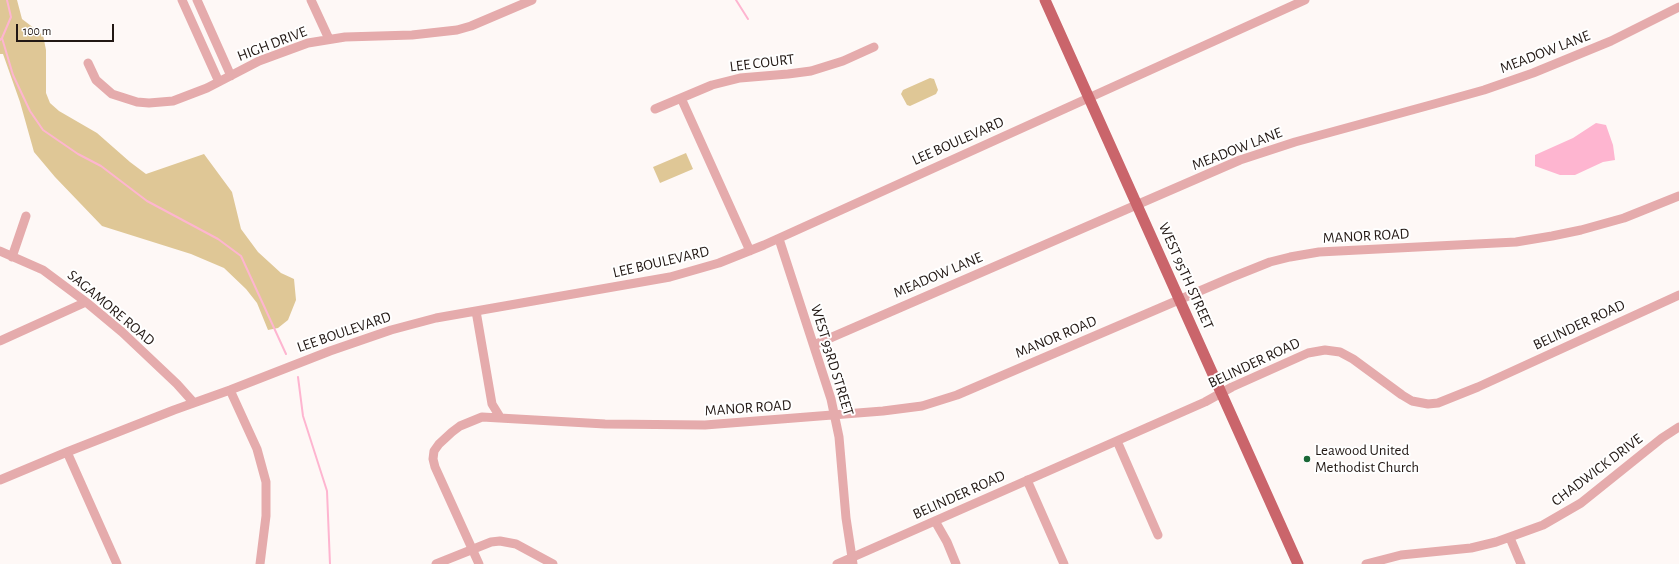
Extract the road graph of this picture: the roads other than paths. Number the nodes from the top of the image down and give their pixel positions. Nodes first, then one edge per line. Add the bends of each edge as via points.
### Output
1 (182, 0) edge
2 (197, 0) edge
3 (312, 0) edge
4 (532, 0) edge
5 (1045, 0) edge
6 (1281, 0) edge
7 (1305, 0) edge
8 (1679, 7) edge
9 (1285, 9) junction
10 (329, 39) junction
11 (874, 47) dead end
12 (88, 63) dead end
13 (231, 76) junction
14 (219, 82) junction
15 (681, 98) junction
16 (1089, 98) junction
17 (655, 109) dead end
18 (1679, 196) edge
19 (1137, 205) junction
20 (26, 216) dead end
21 (779, 239) junction
22 (0, 251) edge
23 (750, 251) junction
24 (12, 257) junction
25 (1679, 295) edge
26 (1180, 299) junction
27 (86, 302) junction
28 (476, 311) junction
29 (0, 341) edge
30 (814, 345) junction
31 (230, 390) junction
32 (1222, 392) junction
33 (194, 403) junction
34 (492, 404) junction
35 (835, 416) junction
36 (482, 417) junction
37 (500, 418) junction
38 (1679, 427) edge
39 (1117, 441) junction
40 (67, 452) junction
41 (0, 480) edge
42 (1027, 480) junction
43 (935, 521) junction
44 (1158, 535) dead end
45 (1510, 538) junction
46 (472, 549) junction
47 (852, 561) edge
48 (117, 564) edge
49 (260, 564) edge
50 (436, 564) edge
51 (479, 564) edge
52 (553, 564) edge
53 (837, 564) edge
54 (956, 564) edge
55 (1064, 564) edge
56 (1298, 564) edge
57 (1366, 564) edge
58 (1521, 564) edge

1 - 14 street
2 - 13 street
3 - 10 street
4 - 10 street, HIGH DRIVE via 458,30
5 - 16 main road, WEST 95TH STREET
6 - 9 street
7 - 9 street, LEE BOULEVARD
8 - 19 street, MEADOW LANE via 1611,41 1533,73 1484,90 1259,153
9 - 16 street, LEE BOULEVARD
10 - 13 street, HIGH DRIVE via 292,48
11 - 15 street, LEE COURT via 843,61 811,71 740,78 712,85
12 - 14 street, HIGH DRIVE via 96,80 107,91 138,102 173,101
13 - 14 street, HIGH DRIVE
15 - 17 street, LEE COURT
15 - 23 street
16 - 19 main road, WEST 95TH STREET
16 - 21 street, LEE BOULEVARD
18 - 26 street, MANOR ROAD via 1624,218 1581,230 1516,242 1355,250 1290,257 1247,271
19 - 26 main road, WEST 95TH STREET
19 - 30 street, MEADOW LANE
20 - 24 street
21 - 23 street, LEE BOULEVARD
21 - 30 street, WEST 93RD STREET
22 - 24 street, SAGAMORE ROAD
23 - 28 street, LEE BOULEVARD via 670,277
24 - 27 street, SAGAMORE ROAD via 43,270
25 - 32 street, BELINDER ROAD via 1438,403 1412,401 1353,359 1340,352 1325,350 1308,353
26 - 32 main road, WEST 95TH STREET
26 - 35 street, MANOR ROAD via 938,402 894,410
27 - 29 street
27 - 33 street, SAGAMORE ROAD via 177,384
28 - 31 street, LEE BOULEVARD via 430,319 391,330
28 - 34 street
30 - 35 street, WEST 93RD STREET
31 - 33 street, LEE BOULEVARD
31 - 49 street via 257,449 266,482 266,516
32 - 39 street, BELINDER ROAD
32 - 56 main road, WEST 95TH STREET
33 - 40 street, LEE BOULEVARD
34 - 36 street
34 - 37 street
35 - 37 street, MANOR ROAD via 705,425 645,425
35 - 47 street, WEST 93RD STREET
36 - 37 street, MANOR ROAD
36 - 46 street, MANOR ROAD via 460,426 438,444 433,459
38 - 45 street, CHADWICK DRIVE via 1581,504 1543,525
39 - 42 street, BELINDER ROAD
39 - 44 street
40 - 41 street, LEE BOULEVARD
40 - 48 street
42 - 43 street, BELINDER ROAD
42 - 55 street
43 - 47 street, BELINDER ROAD
43 - 54 street
45 - 57 street, CHADWICK DRIVE via 1471,548 1401,555
45 - 58 street
46 - 50 street
46 - 51 street
46 - 52 street via 491,542 507,542 516,544
47 - 53 street, BELINDER ROAD

